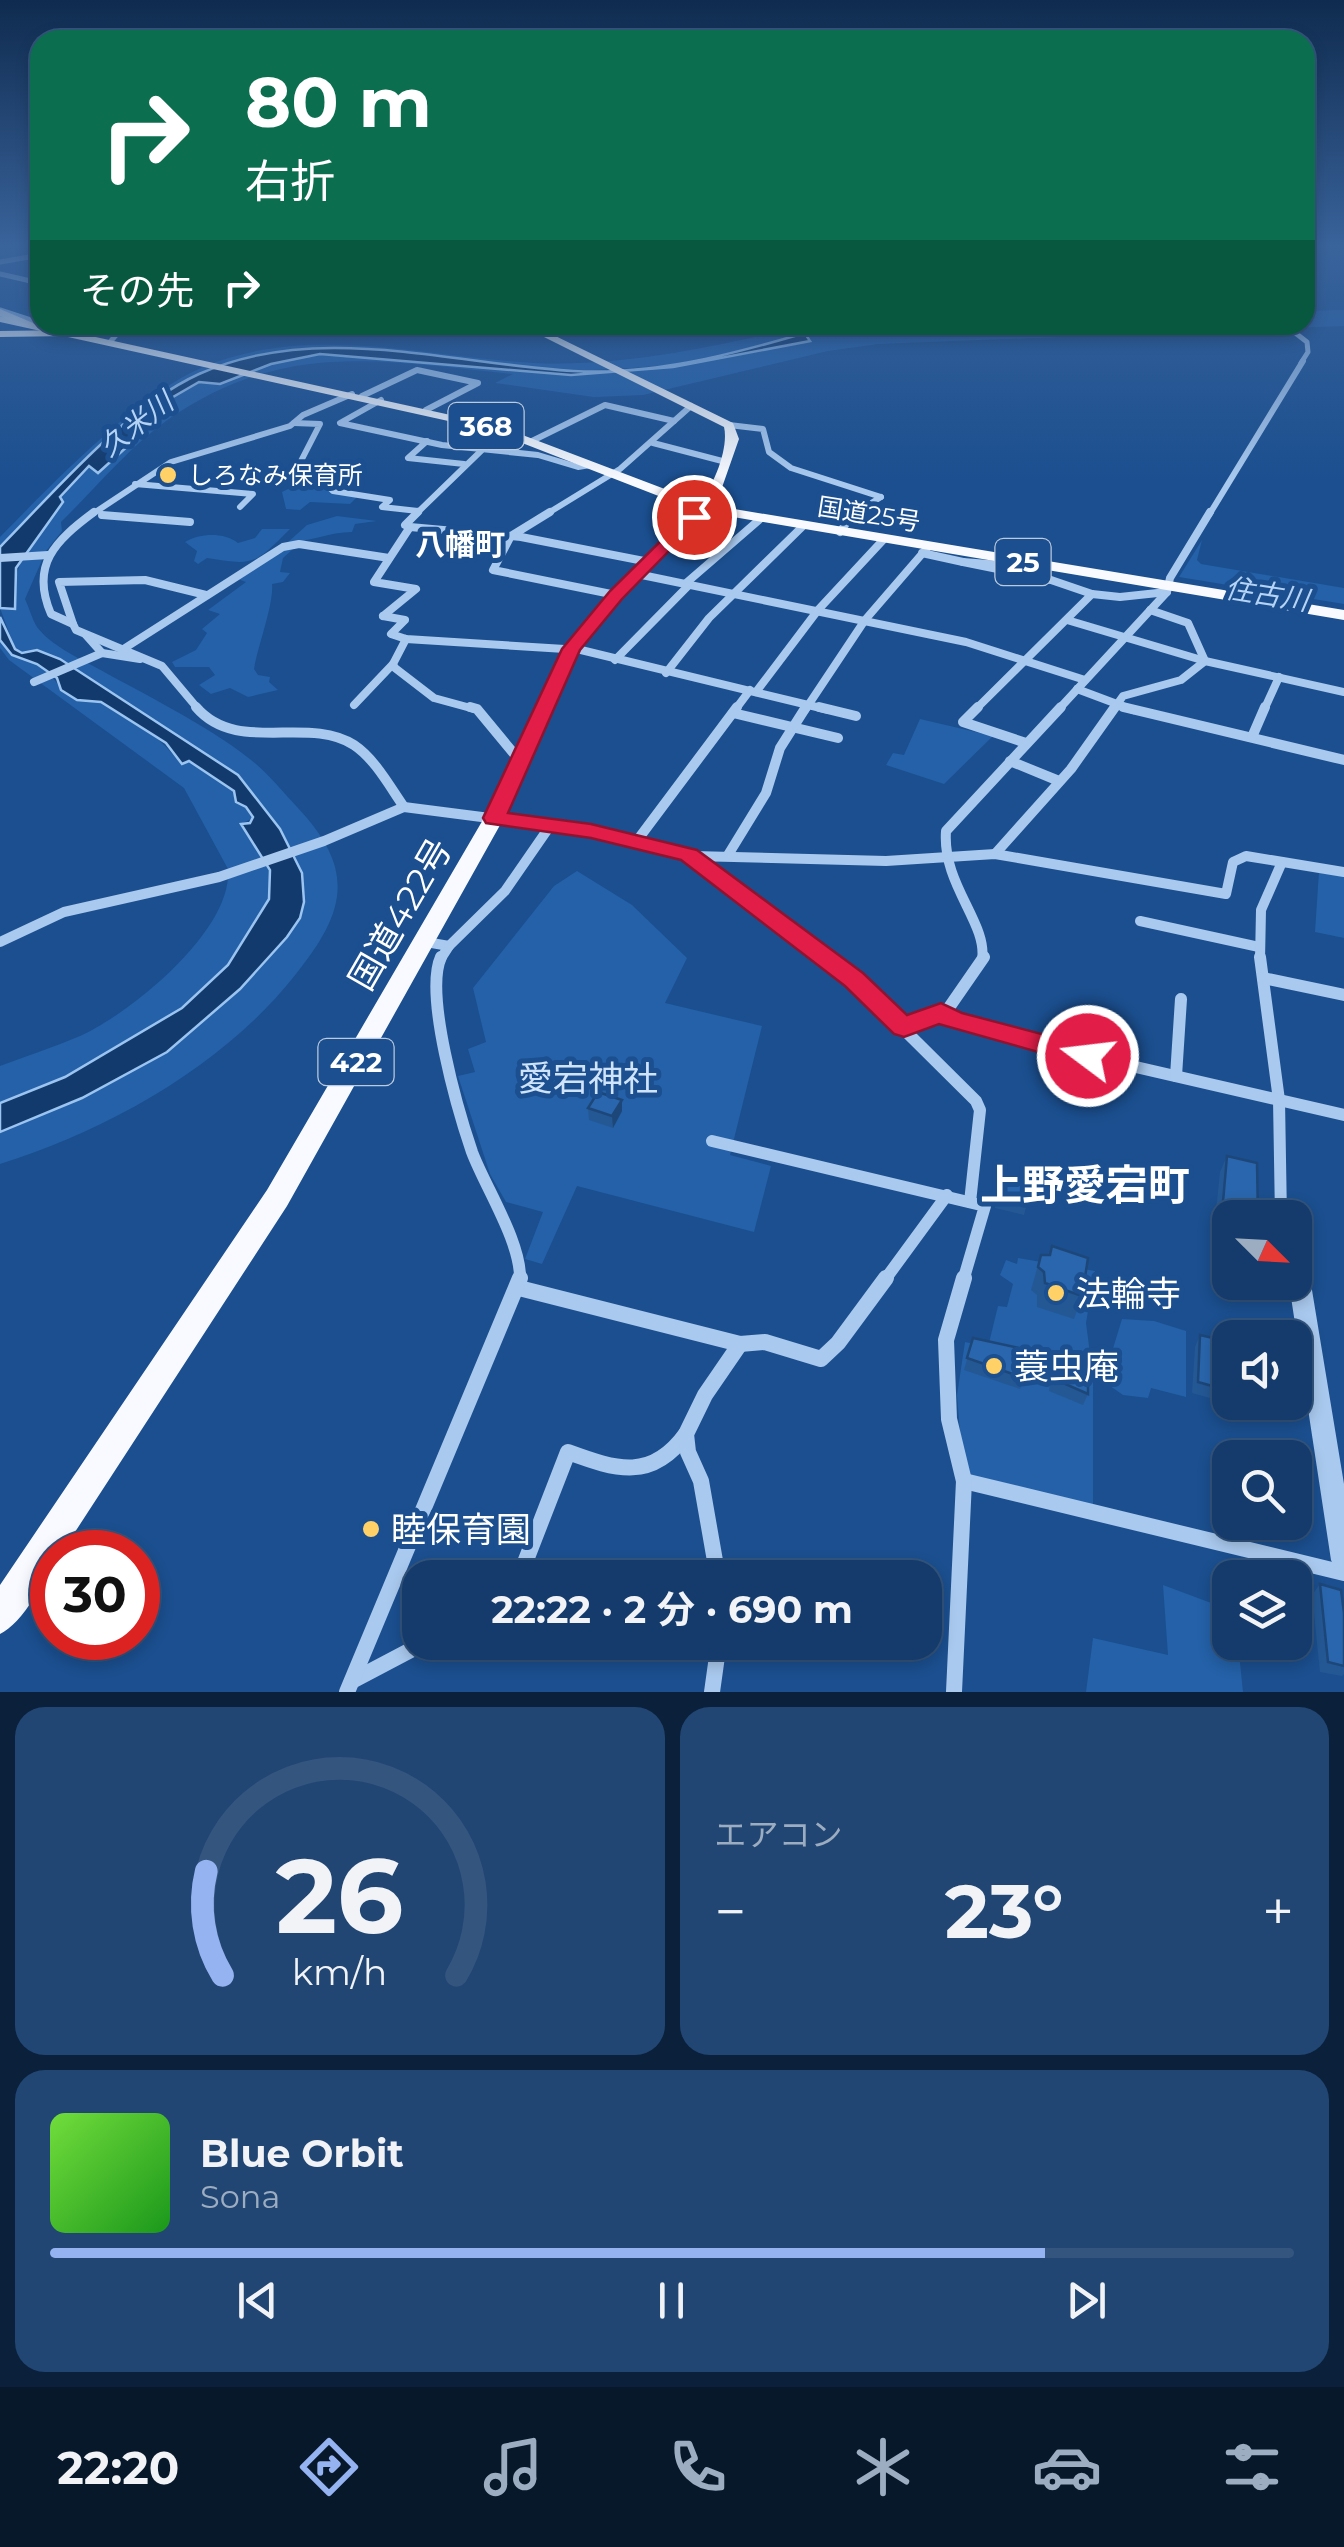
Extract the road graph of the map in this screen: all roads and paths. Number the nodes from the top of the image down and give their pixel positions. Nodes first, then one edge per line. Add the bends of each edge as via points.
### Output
1 (0, 324) edge
2 (30, 326) edge
3 (30, 326) edge
4 (78, 335) edge
5 (117, 335) edge
6 (545, 335) edge
7 (1299, 335) edge
8 (110, 342) junction
9 (357, 395) junction
10 (380, 400) junction
11 (691, 406) junction
12 (426, 410) junction
13 (674, 420) junction
14 (294, 423) junction
15 (729, 425) junction
16 (424, 441) junction
17 (532, 441) junction
18 (653, 442) junction
19 (483, 449) junction
20 (726, 462) junction
21 (464, 464) junction
22 (590, 465) junction
23 (612, 474) junction
24 (134, 484) junction
25 (114, 499) junction
26 (240, 507) dead end
27 (702, 508) junction
28 (418, 511) junction
29 (759, 520) junction
30 (190, 522) dead end
31 (802, 526) junction
32 (410, 527) junction
33 (840, 532) junction
34 (511, 536) junction
35 (884, 540) junction
36 (925, 550) junction
37 (48, 555) junction
38 (0, 558) edge
39 (390, 558) junction
40 (1004, 559) junction
41 (963, 562) junction
42 (643, 568) junction
43 (687, 584) junction
44 (1168, 589) junction
45 (734, 593) junction
46 (1092, 594) junction
47 (206, 595) junction
48 (616, 595) junction
49 (818, 610) junction
50 (1150, 610) junction
51 (1344, 614) edge
52 (864, 620) junction
53 (1066, 620) junction
54 (73, 624) junction
55 (84, 633) junction
56 (1124, 637) junction
57 (406, 639) junction
58 (125, 648) junction
59 (571, 649) junction
60 (102, 652) junction
61 (616, 660) junction
62 (151, 661) junction
63 (1025, 661) junction
64 (1204, 661) junction
65 (394, 664) junction
66 (666, 673) junction
67 (1279, 677) junction
68 (1084, 680) junction
69 (34, 682) dead end
70 (1077, 690) junction
71 (753, 691) junction
72 (1344, 692) edge
73 (808, 704) junction
74 (1115, 704) junction
75 (354, 705) dead end
76 (733, 712) junction
77 (856, 716) dead end
78 (793, 727) junction
79 (1252, 737) junction
80 (838, 738) dead end
81 (1026, 744) junction
82 (1344, 760) edge
83 (520, 761) junction
84 (1010, 761) junction
85 (1059, 781) junction
86 (404, 807) junction
87 (494, 818) junction
88 (550, 826) junction
89 (636, 842) junction
90 (995, 854) junction
91 (689, 855) junction
92 (728, 855) junction
93 (947, 859) junction
94 (1282, 862) junction
95 (1344, 872) edge
96 (1140, 921) dead end
97 (0, 942) edge
98 (437, 944) junction
99 (1259, 947) junction
100 (1263, 978) junction
101 (1344, 995) edge
102 (1181, 999) dead end
103 (941, 1012) junction
104 (904, 1027) junction
105 (1176, 1076) junction
106 (1279, 1100) junction
107 (1344, 1115) edge
108 (712, 1141) dead end
109 (948, 1195) junction
110 (1281, 1200) edge
111 (970, 1202) junction
112 (519, 1288) junction
113 (1303, 1300) edge
114 (740, 1344) junction
115 (686, 1434) junction
116 (964, 1481) junction
117 (527, 1560) edge
118 (715, 1560) edge
119 (1344, 1560) edge
120 (1344, 1573) edge
121 (0, 1616) edge
122 (402, 1656) edge
123 (717, 1660) edge
124 (350, 1686) edge
125 (712, 1692) edge
126 (954, 1692) edge

1 - 2 highway
1 - 3 highway
4 - 8 highway, 368
5 - 8 street
6 - 11 highway
7 - 44 street via 1308,352
8 - 9 highway, 368
9 - 10 highway, 368
9 - 12 street via 417,370 478,383
9 - 14 street
10 - 12 highway, 368
10 - 16 street via 340,424
11 - 13 street
11 - 15 highway
12 - 17 highway, 368
13 - 17 street via 605,405
13 - 18 street
14 - 24 street via 173,461
14 - 28 street via 320,424 301,462 333,491 390,500 382,508
15 - 20 highway via 733,439
15 - 33 street via 763,429 769,452 792,468 881,497 854,512
16 - 19 street
16 - 21 street via 408,458
17 - 22 highway, 368
18 - 20 street
18 - 23 street
19 - 21 street
19 - 22 street
20 - 27 highway
21 - 28 street
22 - 23 highway, 368
23 - 27 highway, 368
23 - 34 street
24 - 25 street
24 - 26 street via 253,494
25 - 30 street via 102,514
25 - 37 street via 70,528
27 - 29 highway, 国道25号 / 25
27 - 42 highway, 国道422号 / 422
28 - 32 street via 405,526
29 - 31 highway, 国道25号 / 25
29 - 43 street
31 - 33 highway, 国道25号 / 25
31 - 45 street
32 - 34 street
32 - 39 street
33 - 35 highway, 国道25号 / 25
34 - 42 street
34 - 48 street via 493,570
35 - 36 highway, 国道25号 / 25
35 - 49 street
36 - 40 highway, 国道25号 / 25
36 - 41 street
36 - 52 street
37 - 38 street
37 - 54 street via 45,605
39 - 47 street via 292,545
39 - 57 street via 374,582 416,589 383,616 405,620 390,634
40 - 41 street via 1000,565
40 - 44 highway, 国道25号 / 25
41 - 46 street
42 - 43 street
42 - 48 highway, 国道422号 / 422
43 - 45 street
43 - 61 street
44 - 46 street
44 - 50 street
44 - 51 highway, 国道25号 / 25
45 - 49 street
45 - 66 street
46 - 53 street
47 - 54 street via 145,580 59,582
47 - 58 street
48 - 59 highway, 国道422号 / 422
49 - 52 street
49 - 71 street
50 - 56 street
50 - 64 street via 1188,622
52 - 63 street
52 - 73 street
53 - 56 street
53 - 63 street
54 - 55 street
55 - 58 street
55 - 60 street
56 - 64 street
56 - 68 street
57 - 59 street
57 - 65 street
58 - 62 street
59 - 61 street
59 - 83 highway, 国道422号 / 422
60 - 62 street
60 - 69 street
61 - 66 street
62 - 86 street via 203,715 225,726 350,742
63 - 68 street
63 - 81 street via 963,722
64 - 67 street
64 - 74 street via 1181,680 1134,690
65 - 75 street
65 - 83 street via 434,698 477,708
66 - 71 street
67 - 72 street
67 - 79 street
68 - 70 street
70 - 74 street
70 - 81 street
71 - 73 street
71 - 76 street
73 - 77 street
73 - 78 street
74 - 79 street
74 - 85 street
76 - 78 street
76 - 89 street
78 - 80 street
78 - 92 street via 766,793
79 - 82 street
81 - 84 street
83 - 87 highway, 国道422号 / 422
84 - 85 street
84 - 93 street via 946,831
85 - 90 street
86 - 87 street
86 - 97 street via 240,870 64,912
87 - 88 street
87 - 98 highway, 国道422号 / 422
88 - 89 street
88 - 98 street via 492,907
89 - 91 street
90 - 93 street
90 - 94 street via 1226,894 1237,859
91 - 92 street
91 - 104 street via 854,980
92 - 93 street
93 - 103 street via 984,957
94 - 95 street
94 - 99 street via 1261,910
96 - 99 street
98 - 112 street via 434,982 448,1066 473,1154 516,1259
98 - 121 highway, 国道422号 / 422
99 - 100 street
100 - 101 street
100 - 106 street
102 - 105 street
103 - 104 street
103 - 105 street
104 - 111 street via 980,1110
105 - 106 street
106 - 107 street
106 - 110 street
108 - 109 street
109 - 111 street
109 - 114 street via 821,1360 755,1340
111 - 116 street via 985,1206 946,1340 950,1419
112 - 114 street
112 - 124 street
113 - 119 street
114 - 115 street
115 - 117 street via 656,1466 614,1466 568,1452
115 - 118 street
116 - 120 street
116 - 126 street
122 - 124 street
123 - 125 street

